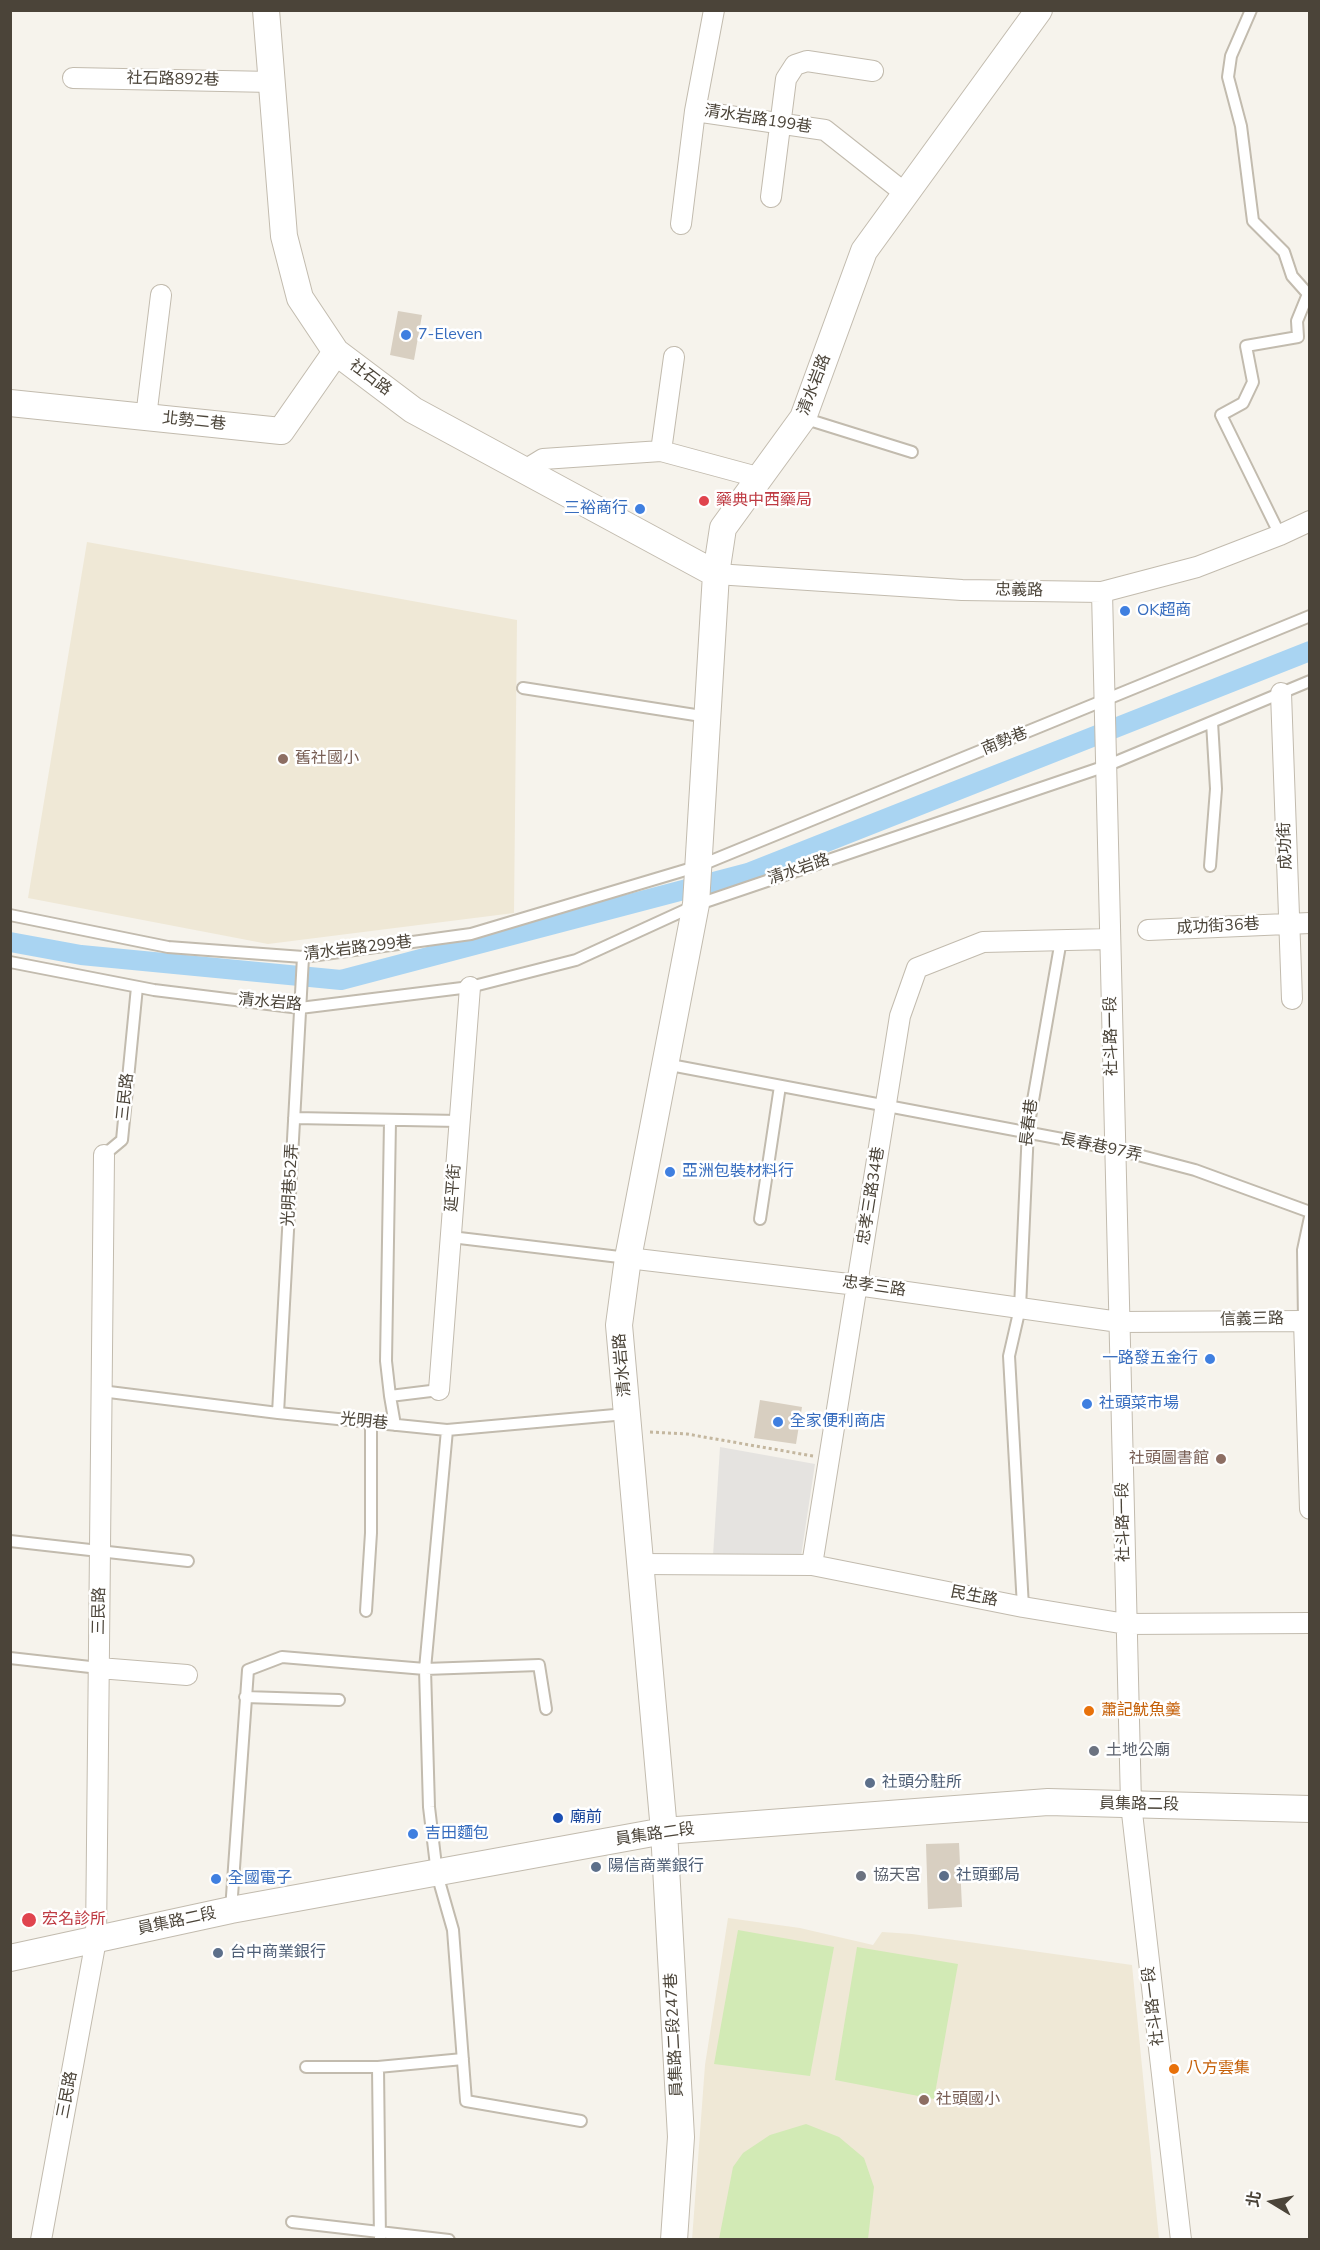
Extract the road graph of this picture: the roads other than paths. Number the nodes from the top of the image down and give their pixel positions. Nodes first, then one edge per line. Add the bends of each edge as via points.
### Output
1 (266, 10) edge
2 (714, 10) edge
3 (1039, 10) edge
4 (1251, 10) edge
5 (873, 71) dead end
6 (74, 78) dead end
7 (272, 82) junction
8 (695, 111) junction
9 (781, 124) junction
10 (906, 194) junction
11 (771, 197) dead end
12 (681, 224) dead end
13 (161, 295) dead end
14 (336, 352) junction
15 (674, 357) dead end
16 (10, 403) edge
17 (146, 417) junction
18 (803, 418) junction
19 (661, 451) junction
20 (912, 452) dead end
21 (525, 470) junction
22 (761, 478) junction
23 (1310, 521) edge
24 (1280, 535) junction
25 (716, 574) junction
26 (1102, 592) junction
27 (1310, 616) edge
28 (1310, 681) edge
29 (523, 688) dead end
30 (1281, 693) junction
31 (1104, 701) junction
32 (708, 717) junction
33 (1212, 722) junction
34 (1106, 766) junction
35 (1210, 866) dead end
36 (699, 867) junction
37 (696, 904) junction
38 (10, 915) edge
39 (1289, 923) junction
40 (1310, 923) edge
41 (1148, 930) dead end
42 (1110, 939) junction
43 (1061, 940) junction
44 (303, 958) junction
45 (10, 962) edge
46 (136, 987) junction
47 (470, 987) junction
48 (1292, 999) dead end
49 (300, 1007) junction
50 (666, 1064) junction
51 (780, 1086) junction
52 (886, 1107) junction
53 (294, 1118) junction
54 (390, 1121) junction
55 (459, 1121) junction
56 (1028, 1133) junction
57 (1115, 1149) junction
58 (104, 1155) joint
59 (1310, 1212) edge
60 (1310, 1217) edge
61 (760, 1219) dead end
62 (451, 1237) junction
63 (628, 1258) junction
64 (857, 1285) junction
65 (1020, 1308) junction
66 (1304, 1321) junction
67 (1119, 1322) junction
68 (439, 1390) joint
69 (101, 1391) junction
70 (390, 1396) junction
71 (278, 1413) junction
72 (370, 1422) junction
73 (628, 1422) junction
74 (395, 1425) junction
75 (447, 1430) junction
76 (1310, 1509) edge
77 (10, 1541) edge
78 (100, 1551) junction
79 (188, 1561) dead end
80 (640, 1564) junction
81 (812, 1565) junction
82 (1023, 1607) junction
83 (366, 1611) dead end
84 (1310, 1623) edge
85 (1126, 1624) junction
86 (10, 1658) edge
87 (99, 1668) junction
88 (425, 1669) junction
89 (187, 1675) dead end
90 (245, 1697) junction
91 (339, 1700) dead end
92 (546, 1709) dead end
93 (1131, 1804) junction
94 (1310, 1809) edge
95 (664, 1831) junction
96 (437, 1874) junction
97 (231, 1910) junction
98 (96, 1940) junction
99 (10, 1958) edge
100 (463, 2059) junction
101 (306, 2067) dead end
102 (378, 2067) junction
103 (581, 2121) dead end
104 (292, 2222) dead end
105 (381, 2237) edge
106 (41, 2240) edge
107 (449, 2240) edge
108 (674, 2240) edge
109 (1181, 2240) edge

1 - 7 street, 社石路
2 - 8 street
3 - 10 street, 清水岩路
4 - 24 lane via 1232,56 1228,77 1241,126 1252,221 1284,252 1292,276 1308,294 1297,321 1298,337 1246,346 1253,382 1243,403 1221,415
5 - 9 street via 807,61 795,65 786,79
6 - 7 street, 社石路892巷
7 - 14 street, 社石路 via 284,236 300,298
8 - 9 street, 清水岩路199巷
8 - 12 street
9 - 10 street, 清水岩路199巷 via 825,130
9 - 11 street
10 - 18 street, 清水岩路 via 864,251
13 - 17 street
14 - 17 street, 北勢二巷 via 281,431
14 - 21 street, 社石路 via 413,410
15 - 19 street
16 - 17 street, 北勢二巷
18 - 20 lane
18 - 22 street, 清水岩路
19 - 21 street via 543,459
19 - 22 street
21 - 25 street, 社石路
22 - 25 street, 清水岩路 via 723,528
23 - 24 street, 忠義路
24 - 26 street, 忠義路 via 1197,567
25 - 26 street, 忠義路 via 962,590
25 - 32 street, 清水岩路
26 - 31 street
27 - 31 lane, 南勢巷
28 - 30 lane
29 - 32 lane
30 - 33 lane, 清水岩路
30 - 39 street, 成功街
31 - 34 street, 社斗路一段
31 - 36 lane, 南勢巷
32 - 36 street, 清水岩路
33 - 34 lane, 清水岩路
33 - 35 lane via 1216,789
34 - 37 lane, 清水岩路
34 - 42 street, 社斗路一段
36 - 37 street, 清水岩路
36 - 44 lane, 清水岩路299巷 via 471,934
37 - 47 lane, 清水岩路 via 576,960
37 - 50 street, 清水岩路
38 - 44 lane, 清水岩路299巷 via 168,947
39 - 40 street, 成功街36巷
39 - 41 street, 成功街36巷
39 - 48 street, 成功街
42 - 43 street, 忠孝三路34巷
42 - 57 street, 社斗路一段
43 - 52 street, 忠孝三路34巷 via 983,942 917,968 900,1016
43 - 56 lane, 長春巷
44 - 49 lane, 光明巷52弄
45 - 46 lane, 清水岩路
46 - 49 lane, 清水岩路
46 - 58 lane, 三民路 via 122,1140
47 - 49 lane, 清水岩路
47 - 55 street, 延平街
49 - 53 lane, 光明巷52弄
50 - 51 lane, 長春巷97弄
50 - 63 street, 清水岩路
51 - 52 lane, 長春巷97弄
51 - 61 lane
52 - 56 lane, 長春巷97弄
52 - 64 street, 忠孝三路34巷
53 - 54 lane
53 - 71 lane, 光明巷52弄
54 - 55 lane
54 - 70 lane via 386,1361
55 - 62 street, 延平街
56 - 57 lane, 長春巷97弄
56 - 65 lane, 長春巷
57 - 59 lane, 長春巷97弄 via 1195,1170
57 - 67 street, 社斗路一段
58 - 69 street, 三民路
60 - 66 lane via 1303,1250
62 - 63 lane
62 - 68 street, 延平街
63 - 64 street, 忠孝三路
63 - 73 street, 清水岩路 via 619,1325
64 - 65 street, 忠孝三路
64 - 81 street
65 - 67 street, 忠孝三路
65 - 82 lane, 長春巷 via 1009,1356
66 - 67 street, 信義三路
66 - 76 street, 信義三路
67 - 85 street, 社斗路一段
68 - 70 lane
69 - 71 lane, 光明巷
69 - 78 street, 三民路
70 - 74 lane
71 - 72 lane, 光明巷
72 - 74 lane, 光明巷
72 - 83 lane via 371,1533
73 - 75 lane, 光明巷
73 - 80 street, 清水岩路
74 - 75 lane, 光明巷
75 - 88 lane
77 - 78 lane
78 - 79 lane
78 - 87 street, 三民路
80 - 81 street, 民生路
80 - 95 street, 清水岩路
81 - 82 street, 民生路
82 - 85 street, 民生路
84 - 85 street, 民生路
85 - 93 street, 社斗路一段
86 - 87 lane
87 - 89 street
87 - 98 street, 三民路
88 - 90 lane via 282,1657 248,1670
88 - 92 lane via 539,1665
88 - 96 lane via 429,1807
90 - 91 lane
90 - 97 lane
93 - 94 street, 員集路二段
93 - 95 street, 員集路二段 via 1048,1802
93 - 109 street, 社斗路一段
95 - 96 street, 員集路二段
95 - 108 street, 員集路二段247巷 via 681,2137
96 - 97 street, 員集路二段
96 - 100 lane via 453,1930
97 - 98 street, 員集路二段
98 - 99 street, 員集路二段
98 - 106 street, 三民路
100 - 102 lane
100 - 103 lane via 466,2101
101 - 102 lane
102 - 105 lane
104 - 105 lane
105 - 107 lane

